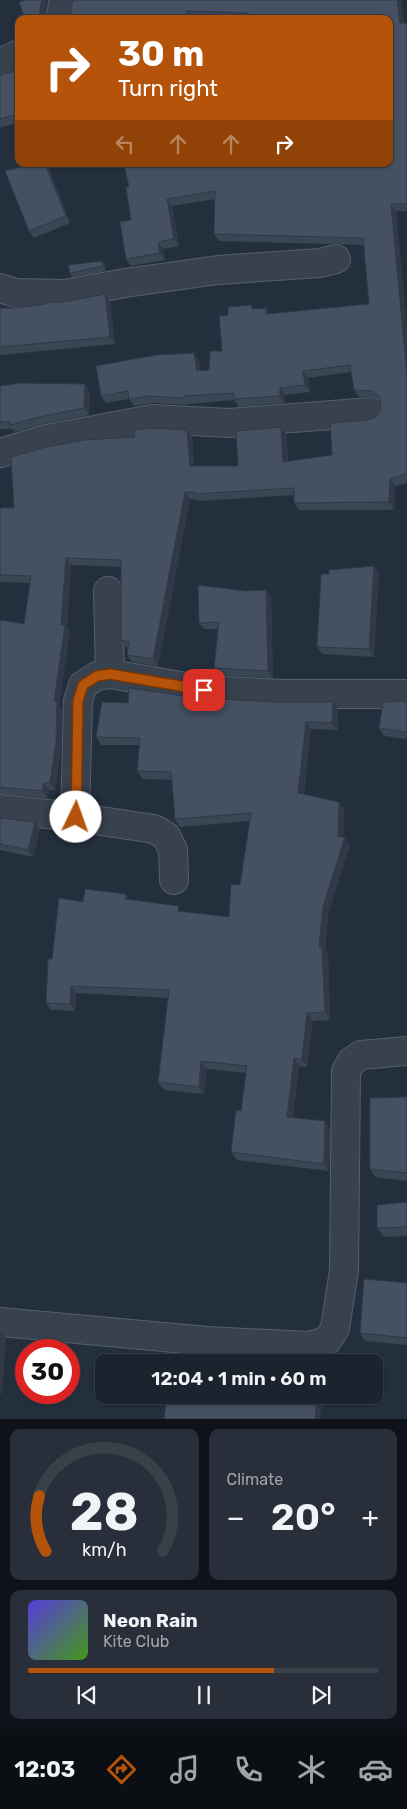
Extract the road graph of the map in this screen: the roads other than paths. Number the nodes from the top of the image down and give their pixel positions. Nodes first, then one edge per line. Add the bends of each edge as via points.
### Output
1 (64, 0) edge
2 (61, 15) edge
3 (15, 56) edge
4 (0, 63) edge
5 (336, 259) dead end
6 (0, 288) edge
7 (371, 412) dead end
8 (0, 453) edge
9 (108, 591) dead end
10 (110, 674) junction
11 (407, 694) edge
12 (0, 809) edge
13 (76, 817) junction
14 (174, 880) dead end
15 (407, 1051) edge
16 (0, 1322) edge

1 - 2 street
3 - 4 street
5 - 6 street via 218,270 65,294 16,293
7 - 8 street via 229,422 152,419 47,439
9 - 10 street
10 - 11 street via 204,690
10 - 13 street via 97,676 83,685 78,701
12 - 13 street
13 - 14 street via 154,829 166,836 173,850
15 - 16 street via 361,1055 346,1071 344,1272 335,1328 327,1341 309,1346 207,1341

